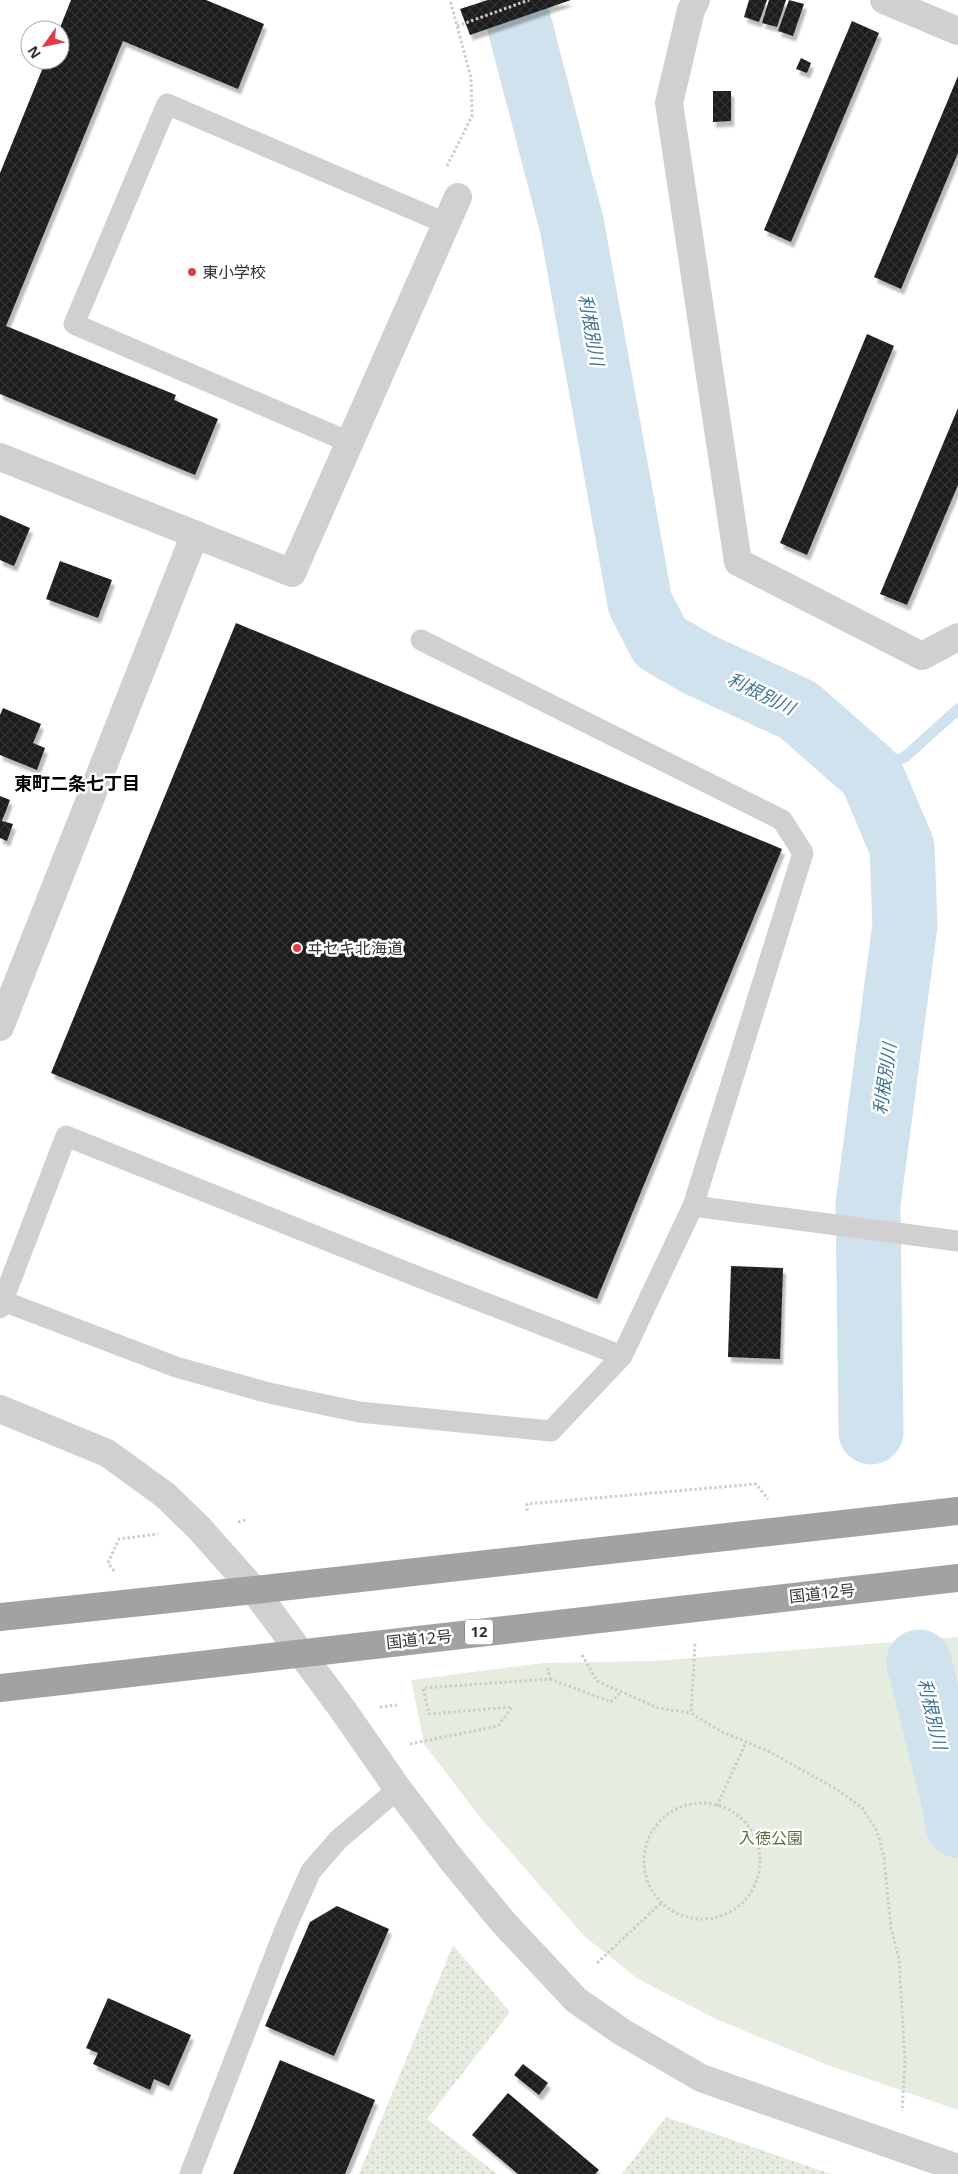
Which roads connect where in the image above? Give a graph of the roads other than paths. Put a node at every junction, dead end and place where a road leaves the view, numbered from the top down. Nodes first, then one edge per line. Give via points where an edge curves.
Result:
1 (696, 0) edge
2 (884, 0) edge
3 (958, 31) edge
4 (458, 197) dead end
5 (445, 223) junction
6 (349, 442) junction
7 (0, 457) edge
8 (195, 534) junction
9 (958, 637) edge
10 (421, 640) dead end
11 (0, 1027) edge
12 (693, 1206) junction
13 (958, 1241) edge
14 (2, 1304) edge
15 (622, 1356) junction
16 (0, 1409) edge
17 (958, 1511) edge
18 (958, 1578) edge
19 (254, 1590) junction
20 (0, 1616) edge
21 (300, 1653) junction
22 (0, 1688) edge
23 (398, 1790) junction
24 (954, 2166) edge
25 (190, 2174) edge

1 - 9 street via 669,104 738,562 922,656
2 - 3 street
4 - 5 street
5 - 6 street
5 - 6 lane via 167,104 74,324
6 - 8 street via 292,573
7 - 8 street
8 - 11 street
10 - 12 lane via 782,820 803,853
12 - 13 lane
12 - 15 lane
14 - 15 lane via 176,1367 269,1393 359,1412 551,1431
14 - 15 lane via 66,1136
16 - 19 street via 107,1453 166,1495
17 - 19 highway
18 - 21 highway, 国道12号 / 12
19 - 20 highway
19 - 21 street
21 - 22 highway, 国道12号 / 12
21 - 23 street
23 - 24 street via 503,1922 576,2000 622,2032 701,2078
23 - 25 lane via 339,1839 311,1871

